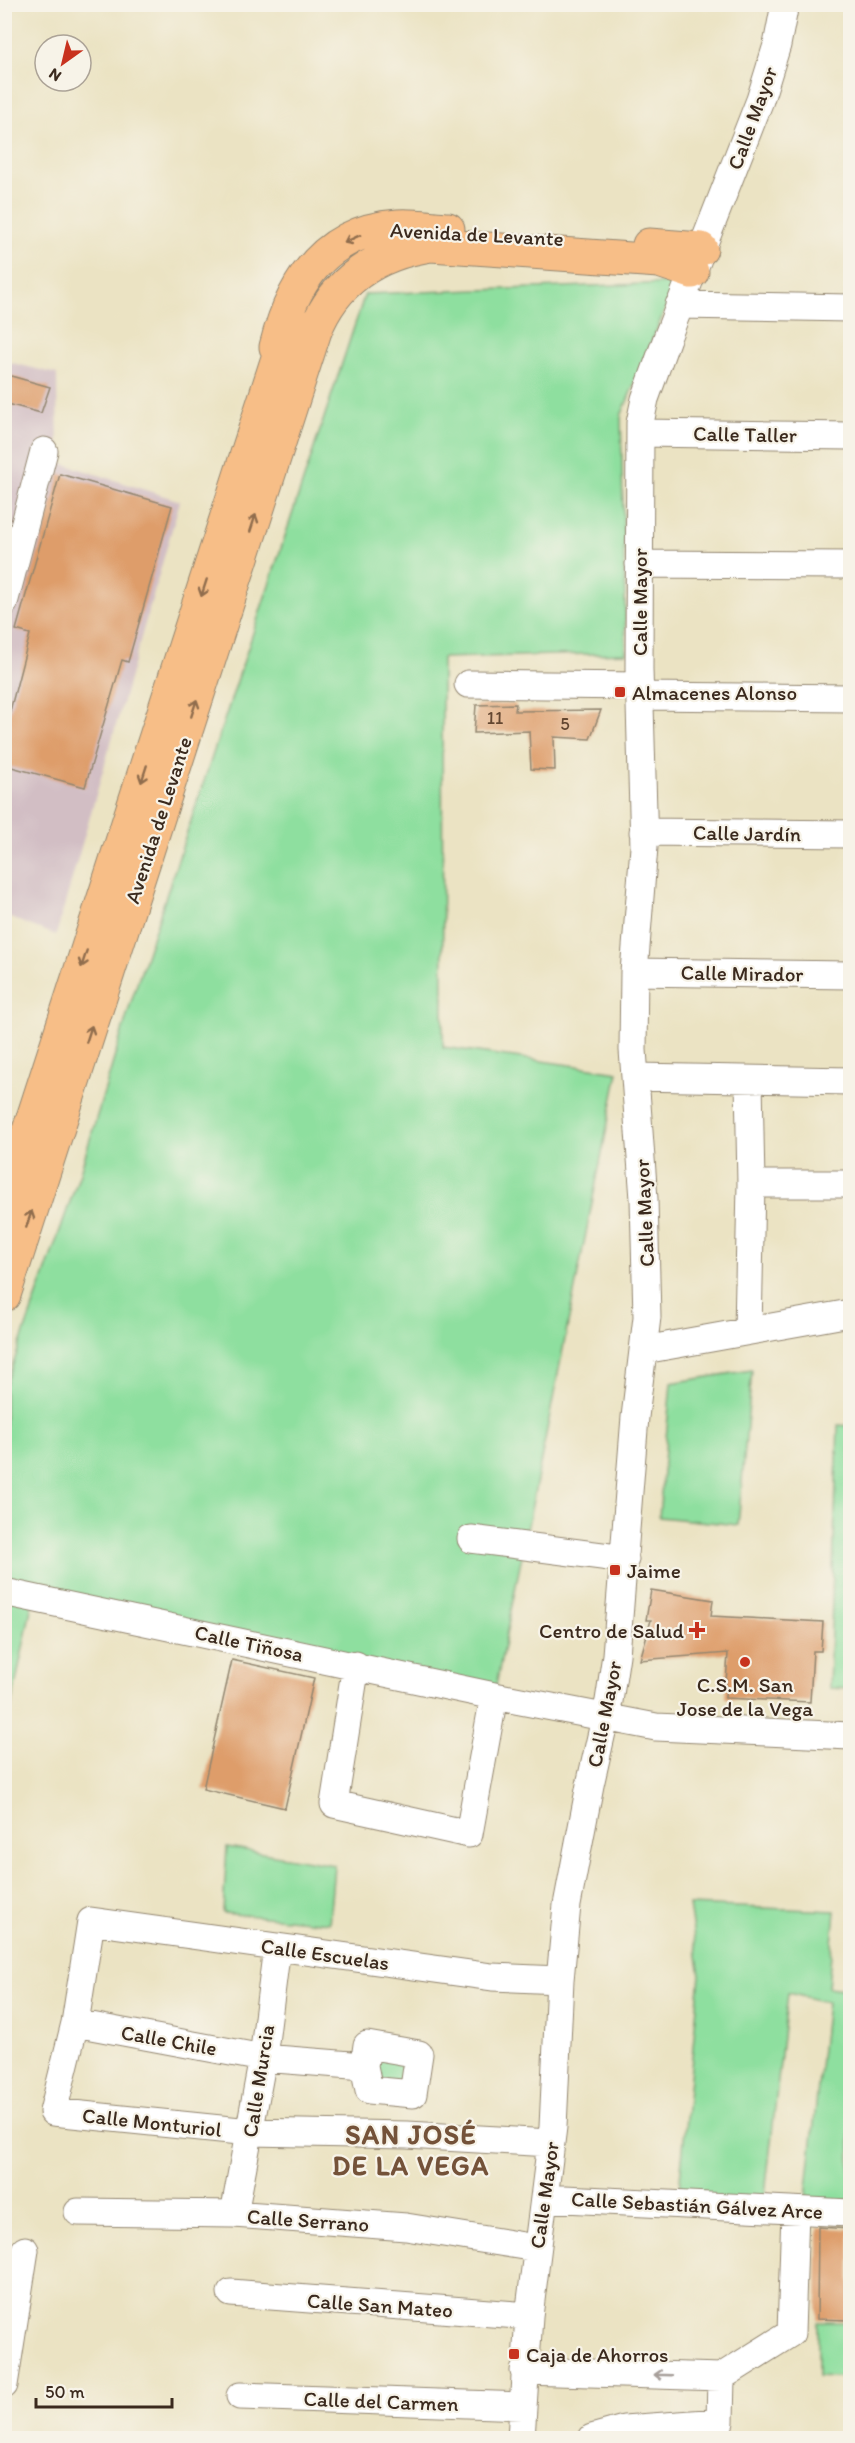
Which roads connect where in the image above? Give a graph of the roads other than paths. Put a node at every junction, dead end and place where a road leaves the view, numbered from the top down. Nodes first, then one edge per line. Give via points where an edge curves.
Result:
1 (785, 4) edge
2 (697, 260) junction
3 (679, 305) junction
4 (850, 308) edge
5 (310, 345) junction
6 (260, 412) junction
7 (639, 433) junction
8 (850, 436) edge
9 (44, 451) dead end
10 (639, 564) junction
11 (850, 565) edge
12 (4, 603) edge
13 (468, 684) dead end
14 (640, 691) junction
15 (850, 698) edge
16 (643, 832) junction
17 (850, 834) edge
18 (634, 972) junction
19 (850, 975) edge
20 (635, 1077) junction
21 (749, 1081) junction
22 (850, 1082) edge
23 (751, 1184) junction
24 (850, 1184) edge
25 (4, 1208) edge
26 (4, 1295) edge
27 (850, 1313) edge
28 (748, 1331) junction
29 (644, 1350) junction
30 (471, 1539) dead end
31 (626, 1559) junction
32 (4, 1592) edge
33 (356, 1665) junction
34 (494, 1696) junction
35 (605, 1718) junction
36 (850, 1736) edge
37 (277, 1947) junction
38 (560, 1980) junction
39 (75, 2023) junction
40 (263, 2058) junction
41 (364, 2066) dead end
42 (250, 2132) junction
43 (551, 2144) junction
44 (544, 2198) junction
45 (795, 2211) junction
46 (78, 2212) dead end
47 (850, 2212) edge
48 (234, 2214) junction
49 (536, 2248) junction
50 (25, 2250) dead end
51 (231, 2293) dead end
52 (529, 2316) junction
53 (524, 2371) junction
54 (721, 2376) junction
55 (5, 2380) edge
56 (240, 2396) dead end
57 (522, 2406) junction
58 (521, 2439) edge
59 (592, 2439) edge

1 - 2 street, Calle Mayor via 764,89
2 - 3 street, Calle Mayor
2 - 5 main road, Avenida de Levante via 659,261 451,245 411,248 373,263 342,287 325,309
2 -> 6 main road, Avenida de Levante via 405,226 361,234 327,253 299,284 282,326
3 - 4 street
3 - 7 street, Calle Mayor via 645,399
5 - 6 main road, Avenida de Levante via 312,337 308,330 296,326 289,329
26 -> 5 main road, Avenida de Levante
6 -> 25 main road, Avenida de Levante
7 - 8 street, Calle Taller
7 - 10 street, Calle Mayor
9 - 12 street
10 - 11 street
10 - 14 street, Calle Mayor
13 - 14 street
14 - 15 street
14 - 16 street, Calle Mayor
16 - 17 street, Calle Jardín
16 - 18 street, Calle Mayor
18 - 19 street, Calle Mirador
18 - 20 street, Calle Mayor
20 - 21 street
20 - 29 street, Calle Mayor via 648,1278
21 - 22 street
21 - 23 street
23 - 24 street
23 - 28 street
27 - 28 street
28 - 29 street
29 - 31 street, Calle Mayor via 634,1427
30 - 31 street
31 - 35 street, Calle Mayor
32 - 33 street, Calle Tiñosa
33 - 34 street, Calle Tiñosa
33 - 34 street via 334,1804 345,1807 469,1834
34 - 35 street, Calle Tiñosa
35 - 36 street, Calle Tiñosa via 681,1730
35 - 38 street, Calle Mayor via 570,1886
37 - 38 street, Calle Escuelas via 492,1977
37 - 39 street, Calle Escuelas via 91,1921
37 - 40 street, Calle Murcia
38 - 43 street, Calle Mayor
39 - 40 street, Calle Chile
39 - 42 street, Calle Monturiol via 53,2112
40 - 41 street, Calle Chile
40 - 42 street, Calle Murcia
42 - 43 street, Calle Monturiol via 407,2135
42 - 48 street, Calle Murcia
43 - 44 street, Calle Mayor
44 - 45 street, Calle Sebastián Gálvez Arce
44 - 49 street, Calle Mayor
45 - 47 street, Calle Sebastián Gálvez Arce
45 - 54 street via 791,2333
46 - 48 street, Calle Serrano
48 - 49 street, Calle Serrano via 406,2227
49 - 52 street, Calle Mayor
50 - 55 street
51 - 52 street, Calle San Mateo
52 - 53 street, Calle Mayor
54 -> 53 street
53 - 57 street, Calle Mayor
54 - 59 street via 720,2422 624,2429
56 - 57 street, Calle del Carmen
57 - 58 street, Calle Mayor

